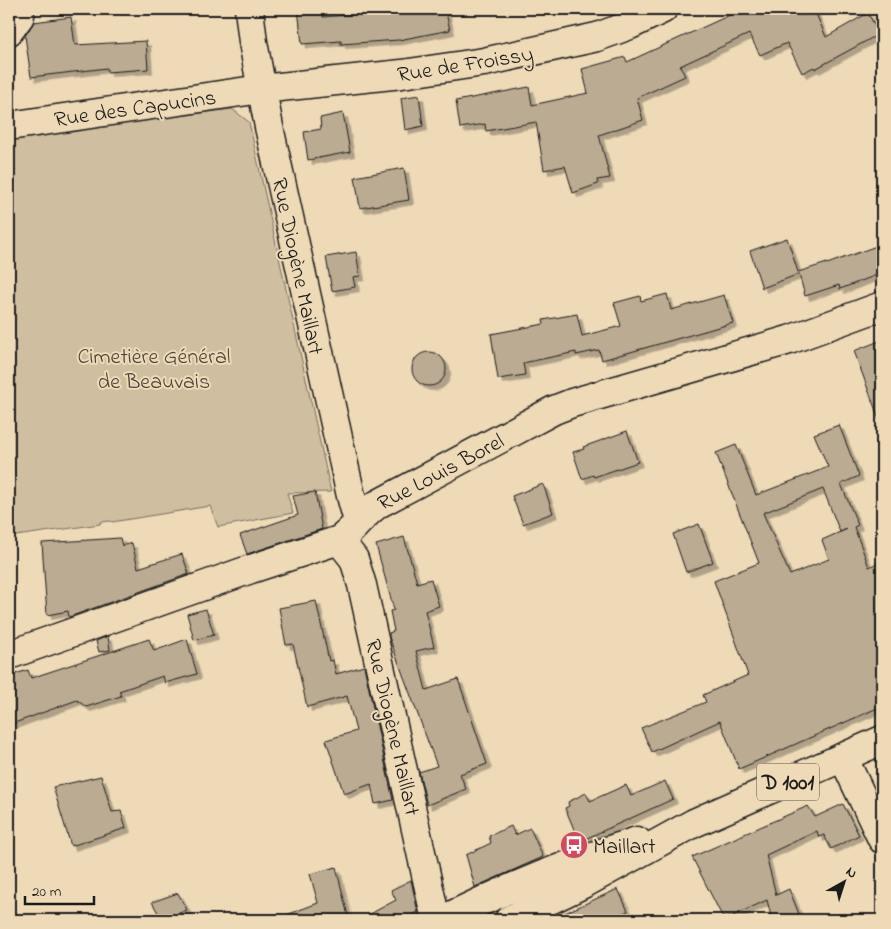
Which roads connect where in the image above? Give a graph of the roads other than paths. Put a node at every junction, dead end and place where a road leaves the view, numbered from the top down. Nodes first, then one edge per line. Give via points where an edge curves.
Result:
1 (249, 9) edge
2 (663, 9) edge
3 (261, 89) junction
4 (9, 126) edge
5 (882, 306) edge
6 (358, 520) junction
7 (339, 540) junction
8 (9, 655) edge
9 (882, 740) edge
10 (843, 757) junction
11 (694, 823) junction
12 (882, 839) edge
13 (436, 920) edge
14 (442, 920) edge
15 (509, 920) edge

1 - 3 street, Rue Diogène Maillart
2 - 3 street, Rue de Froissy via 597,38 494,60 411,73
3 - 4 street, Rue des Capucins
3 - 6 street, Rue Diogène Maillart
5 - 6 street, Rue Louis Borel via 789,340 563,406 378,504
6 - 7 street, Rue Louis Borel
7 - 8 street, Rue Louis Borel
7 - 13 street, Rue Diogène Maillart via 354,559 361,580
9 - 10 street, D 1001
10 - 11 street, D 1001
10 - 12 street
11 - 14 street, D 1001 via 581,860
11 - 15 street, D 1001

